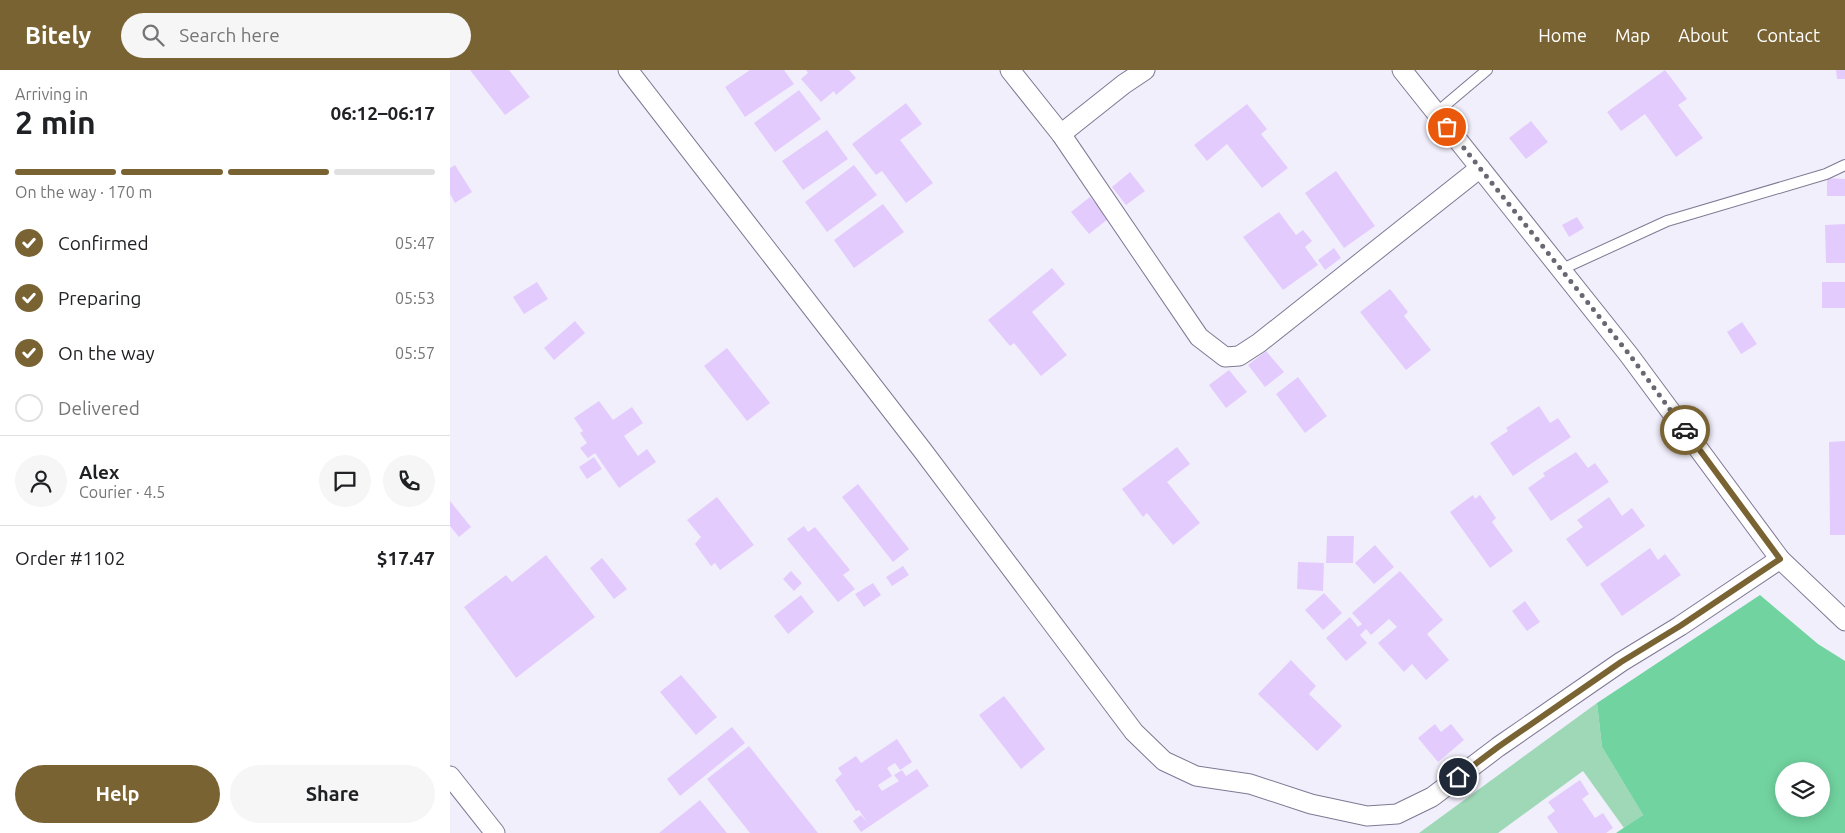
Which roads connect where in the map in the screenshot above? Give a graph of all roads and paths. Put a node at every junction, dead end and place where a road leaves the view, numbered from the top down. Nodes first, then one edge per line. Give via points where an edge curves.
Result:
1 (628, 70) edge
2 (1010, 70) edge
3 (1145, 70) edge
4 (1402, 70) edge
5 (1487, 70) edge
6 (1436, 113) junction
7 (1060, 134) junction
8 (1845, 164) edge
9 (1480, 168) junction
10 (1560, 270) junction
11 (1780, 559) junction
12 (1845, 621) edge
13 (450, 776) edge
14 (495, 833) edge

1 - 11 street via 923,451 1134,732 1164,761 1196,776 1250,784 1311,804 1367,816 1397,814 1432,797 1621,662
2 - 7 street
3 - 7 street
4 - 6 street
5 - 6 lane
6 - 9 street
7 - 9 street via 1199,337 1225,357 1239,356 1259,343
8 - 10 lane via 1826,174 1668,221
9 - 10 street
10 - 11 street via 1629,354
11 - 12 street
13 - 14 street

